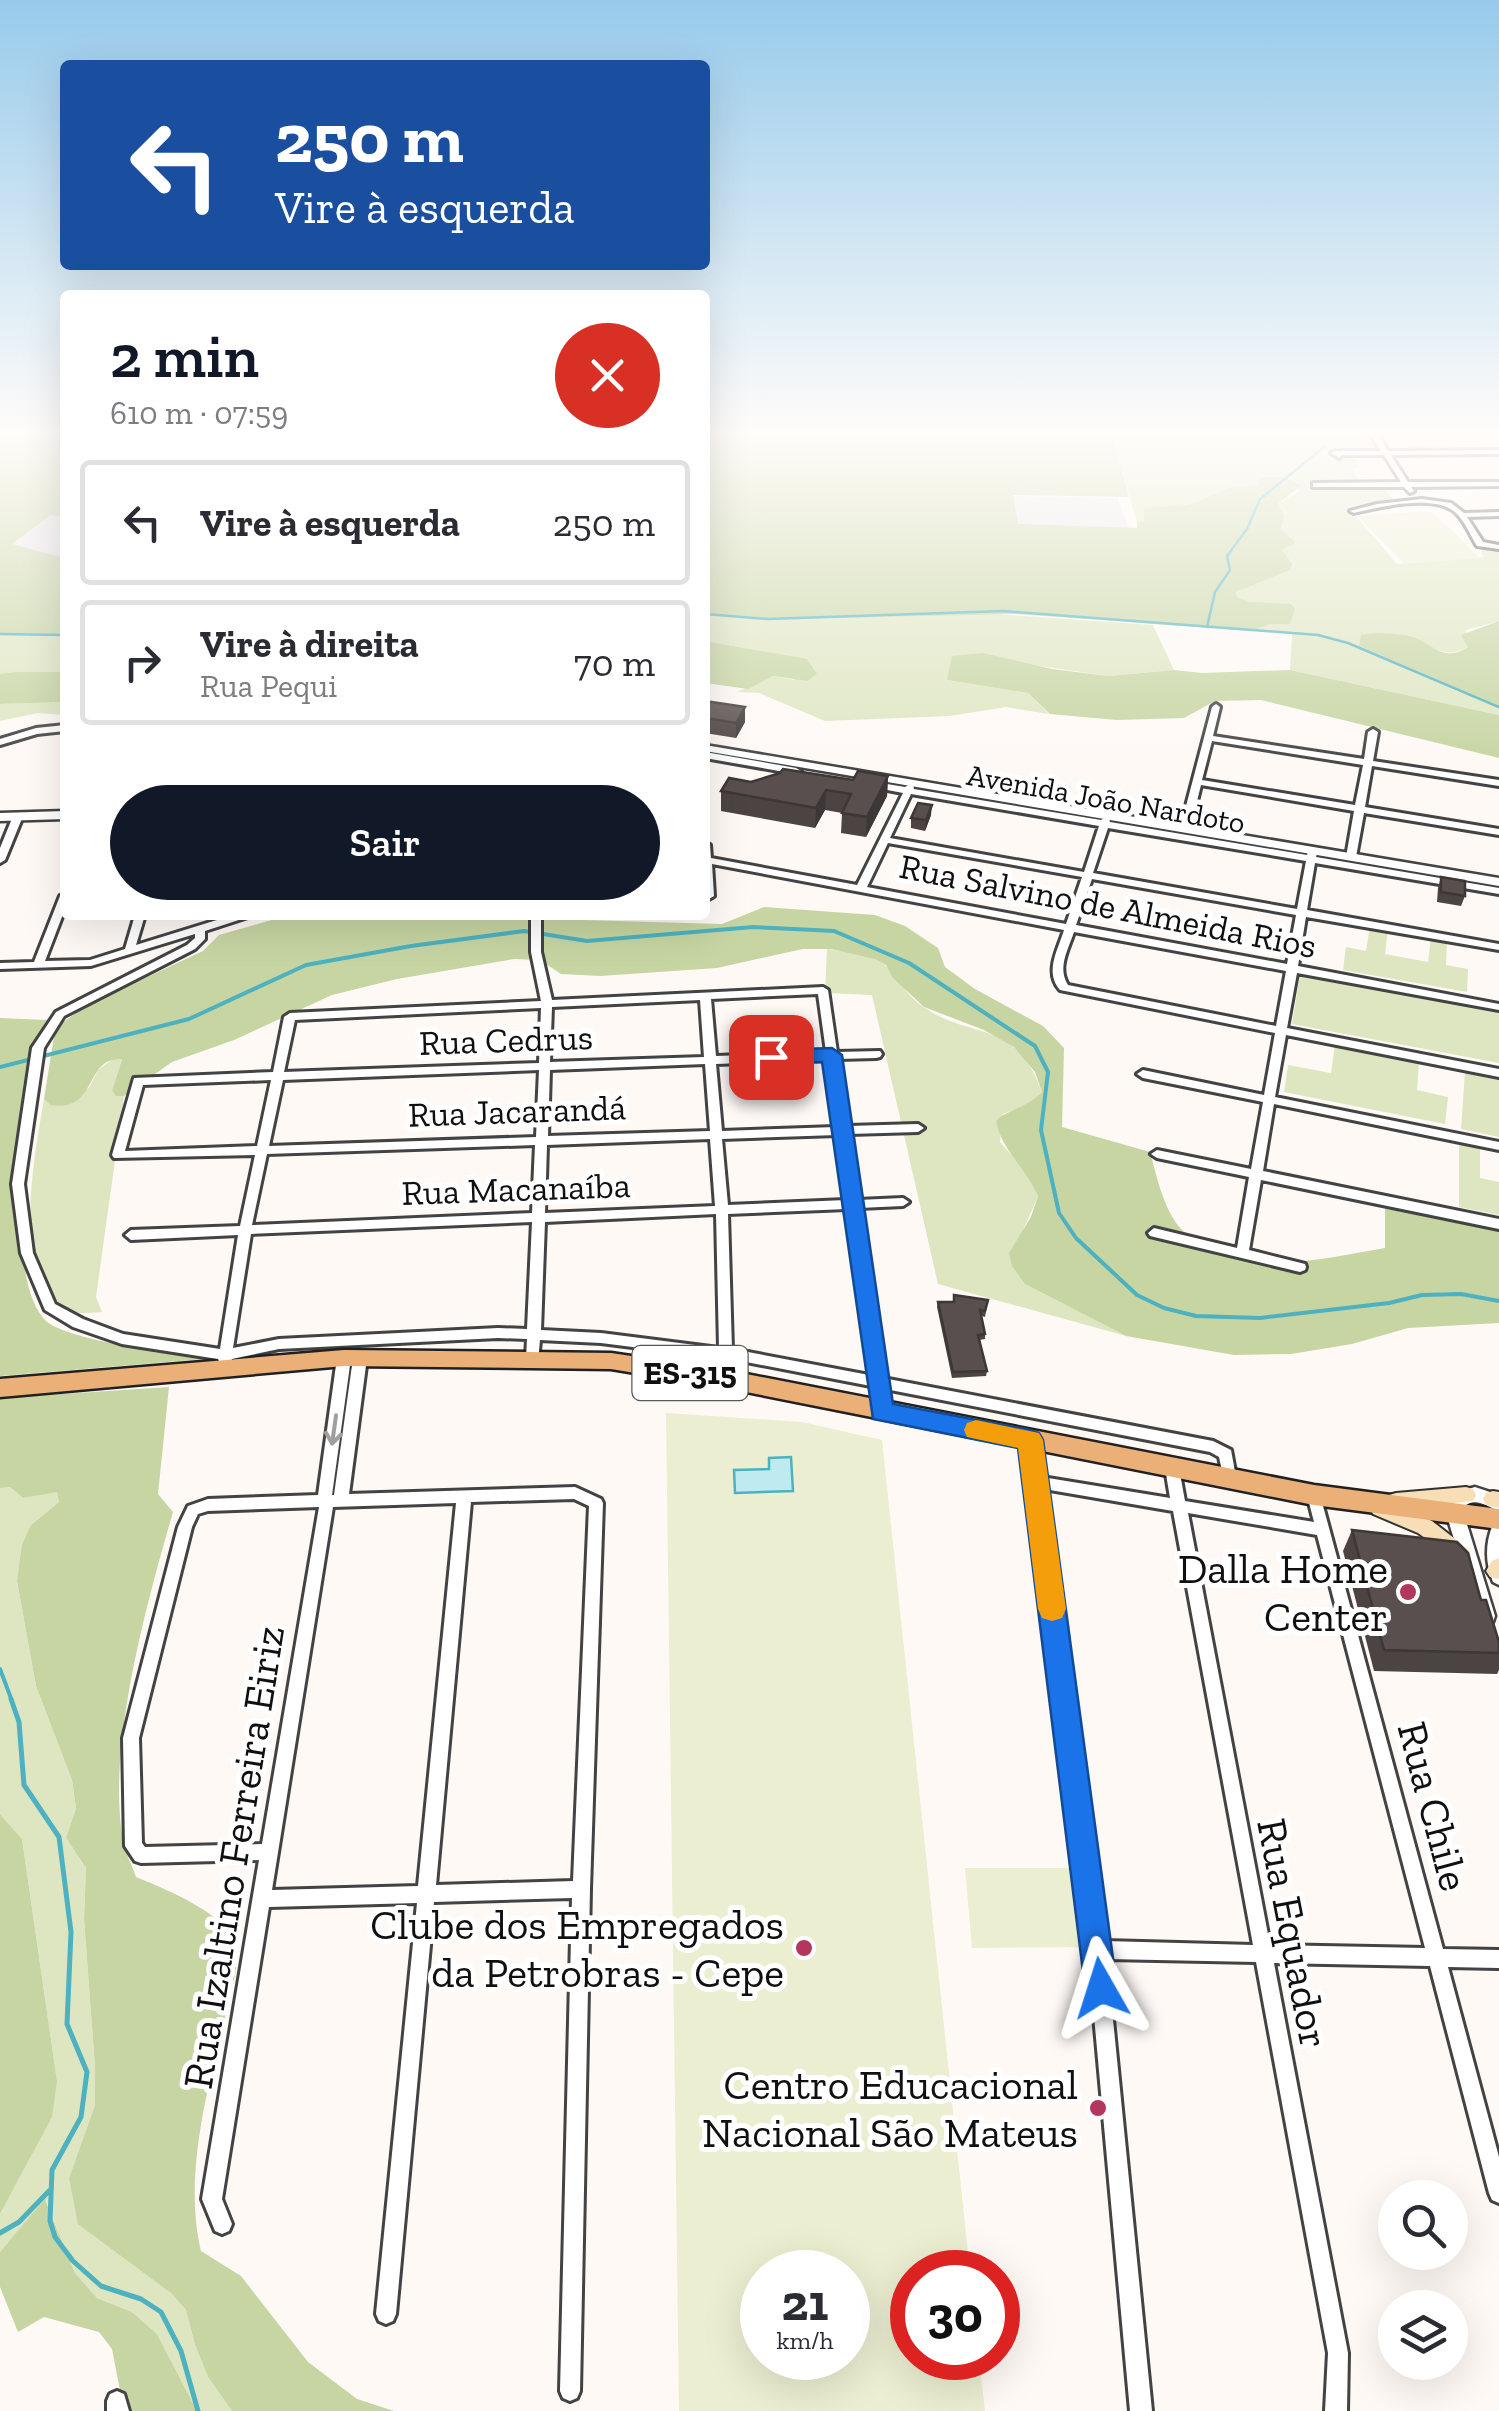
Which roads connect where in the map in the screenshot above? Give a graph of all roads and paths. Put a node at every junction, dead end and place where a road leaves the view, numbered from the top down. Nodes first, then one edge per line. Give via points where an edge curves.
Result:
1 (1216, 706) dead end
2 (60, 729) edge
3 (1373, 732) dead end
4 (1208, 738) junction
5 (0, 742) edge
6 (710, 749) edge
7 (710, 756) edge
8 (1366, 762) junction
9 (1198, 782) junction
10 (1499, 783) edge
11 (910, 787) junction
12 (1358, 808) junction
13 (60, 815) edge
14 (18, 816) junction
15 (0, 817) edge
16 (1106, 820) junction
17 (1185, 829) junction
18 (1499, 832) edge
19 (885, 840) junction
20 (1312, 855) junction
21 (1351, 857) junction
22 (0, 860) edge
23 (710, 861) edge
24 (1087, 874) junction
25 (1499, 882) edge
26 (861, 888) junction
27 (1499, 891) edge
28 (60, 909) edge
29 (1302, 911) junction
30 (139, 920) edge
31 (215, 920) edge
32 (535, 920) edge
33 (1071, 928) junction
34 (200, 929) junction
35 (1499, 946) edge
36 (129, 952) junction
37 (0, 966) edge
38 (38, 966) junction
39 (1290, 968) junction
40 (705, 996) junction
41 (547, 1003) junction
42 (1499, 1007) edge
43 (1281, 1032) junction
44 (876, 1054) dead end
45 (832, 1055) junction
46 (710, 1060) junction
47 (544, 1066) junction
48 (1499, 1073) edge
49 (1142, 1074) dead end
50 (277, 1076) junction
51 (1269, 1099) junction
52 (918, 1128) dead end
53 (842, 1130) junction
54 (716, 1134) junction
55 (542, 1140) junction
56 (1499, 1146) edge
57 (262, 1150) junction
58 (1157, 1154) dead end
59 (118, 1155) joint
60 (1257, 1175) junction
61 (903, 1202) dead end
62 (852, 1205) junction
63 (722, 1210) junction
64 (538, 1218) junction
65 (1499, 1224) edge
66 (245, 1230) junction
67 (1154, 1233) dead end
68 (131, 1235) dead end
69 (1242, 1254) junction
70 (1300, 1267) dead end
71 (533, 1346) junction
72 (726, 1354) junction
73 (352, 1358) junction
74 (225, 1363) junction
75 (726, 1379) junction
76 (877, 1382) junction
77 (0, 1388) edge
78 (882, 1412) junction
79 (1030, 1440) junction
80 (1172, 1468) junction
81 (1229, 1477) junction
82 (1036, 1482) junction
83 (1314, 1496) junction
84 (464, 1497) junction
85 (331, 1501) junction
86 (1370, 1504) junction
87 (1461, 1506) junction
88 (1498, 1506) edge
89 (1180, 1507) junction
90 (1499, 1529) edge
91 (1323, 1530) junction
92 (1472, 1570) junction
93 (1498, 1572) edge
94 (1494, 1643) edge
95 (270, 1852) junction
96 (582, 1889) junction
97 (424, 1893) junction
98 (262, 1900) junction
99 (1097, 1950) junction
100 (1262, 1954) junction
101 (1438, 1957) junction
102 (1499, 1959) edge
103 (1499, 2193) edge
104 (222, 2224) dead end
105 (386, 2314) dead end
106 (570, 2391) dead end
107 (1141, 2411) edge
108 (1336, 2411) edge

1 - 4 street
2 - 5 street
3 - 8 street
4 - 8 street
4 - 9 street
6 - 11 street, Avenida João Nardoto
7 - 11 street, Avenida João Nardoto
8 - 10 street
8 - 12 street
9 - 12 street
9 - 17 street
11 - 16 street, Avenida João Nardoto
11 - 19 street
12 - 18 street
12 - 21 street
13 - 14 street
14 - 15 street
14 - 22 street
16 - 17 street, Avenida João Nardoto
16 - 20 street, Avenida João Nardoto
16 - 24 street
17 - 20 street, Avenida João Nardoto
19 - 24 street
19 - 26 street
20 - 21 street, Avenida João Nardoto
20 - 27 street, Avenida João Nardoto
20 - 29 street
21 - 25 street, Avenida João Nardoto
23 - 26 street, Rua Salvino de Almeida Rios
24 - 29 street
24 - 33 street
26 - 33 street, Rua Salvino de Almeida Rios
28 - 38 street
29 - 35 street
29 - 39 street
30 - 36 street
31 - 34 street
32 - 41 street
33 - 39 street, Rua Salvino de Almeida Rios
33 - 43 street via 1056,971 1058,983 1072,992
34 - 36 street
34 - 74 street via 191,947 60,1014 49,1026 38,1048 18,1184 26,1253 50,1307 122,1339
36 - 38 street
37 - 38 street
39 - 42 street, Rua Salvino de Almeida Rios
39 - 43 street
40 - 41 street
40 - 45 street via 822,990
40 - 46 street
41 - 47 street
41 - 50 street via 290,1017
43 - 48 street
43 - 51 street
44 - 45 street, Rua Cedrus
45 - 46 street, Rua Cedrus
45 - 53 street
46 - 47 street, Rua Cedrus
46 - 54 street
47 - 50 street, Rua Cedrus
47 - 55 street
49 - 51 street
50 - 57 street
50 - 59 street, Rua Cedrus via 138,1081
51 - 56 street
51 - 60 street
52 - 53 street, Rua Jacarandá
53 - 54 street, Rua Jacarandá
53 - 62 street
54 - 55 street, Rua Jacarandá
54 - 63 street
55 - 57 street, Rua Jacarandá
55 - 64 street
57 - 59 street, Rua Jacarandá
57 - 66 street
58 - 60 street
60 - 65 street
60 - 69 street
61 - 62 street, Rua Macanaíba
62 - 63 street, Rua Macanaíba
62 - 76 street
63 - 64 street, Rua Macanaíba
63 - 72 street
64 - 66 street, Rua Macanaíba
64 - 71 street
66 - 68 street, Rua Macanaíba
66 - 74 street
67 - 69 street
69 - 70 street
71 - 72 street via 601,1338
71 - 73 main road, ES-315
71 - 74 street via 498,1332 279,1344
71 - 75 main road, ES-315
72 - 75 street
72 - 76 street
73 - 74 main road, ES-315
73 - 85 street, Rua Izaltino Ferreira Eiriz
74 - 77 main road, ES-315
75 - 78 main road, ES-315
76 - 78 street
76 - 81 street via 1212,1447 1226,1454
78 - 79 main road, ES-315
79 - 80 main road, ES-315
79 - 82 street
80 - 81 main road, ES-315
80 - 89 street, Rua Equador
81 - 83 main road, ES-315
82 - 89 street
82 - 99 street
83 - 86 main road, ES-315
83 - 91 street, Rua Chile
84 - 85 street
84 - 96 street via 575,1493 596,1503
84 - 97 street
85 - 95 street, Rua Izaltino Ferreira Eiriz
85 - 95 street via 208,1504 193,1510 130,1738 134,1846 142,1855
86 - 87 main road, ES-315
86 - 92 main road via 1425,1528
87 - 88 main road, ES-315
87 - 92 street
89 - 91 street
89 - 100 street, Rua Equador
90 - 93 street
91 - 101 street, Rua Chile
92 - 94 street
95 - 98 street, Rua Izaltino Ferreira Eiriz
96 - 97 street
96 - 106 street
97 - 98 street
97 - 105 street
98 - 104 street, Rua Izaltino Ferreira Eiriz via 212,2199
99 - 100 street
99 - 107 street
100 - 101 street
100 - 108 street, Rua Equador via 1338,2353
101 - 102 street
101 - 103 street, Rua Chile

